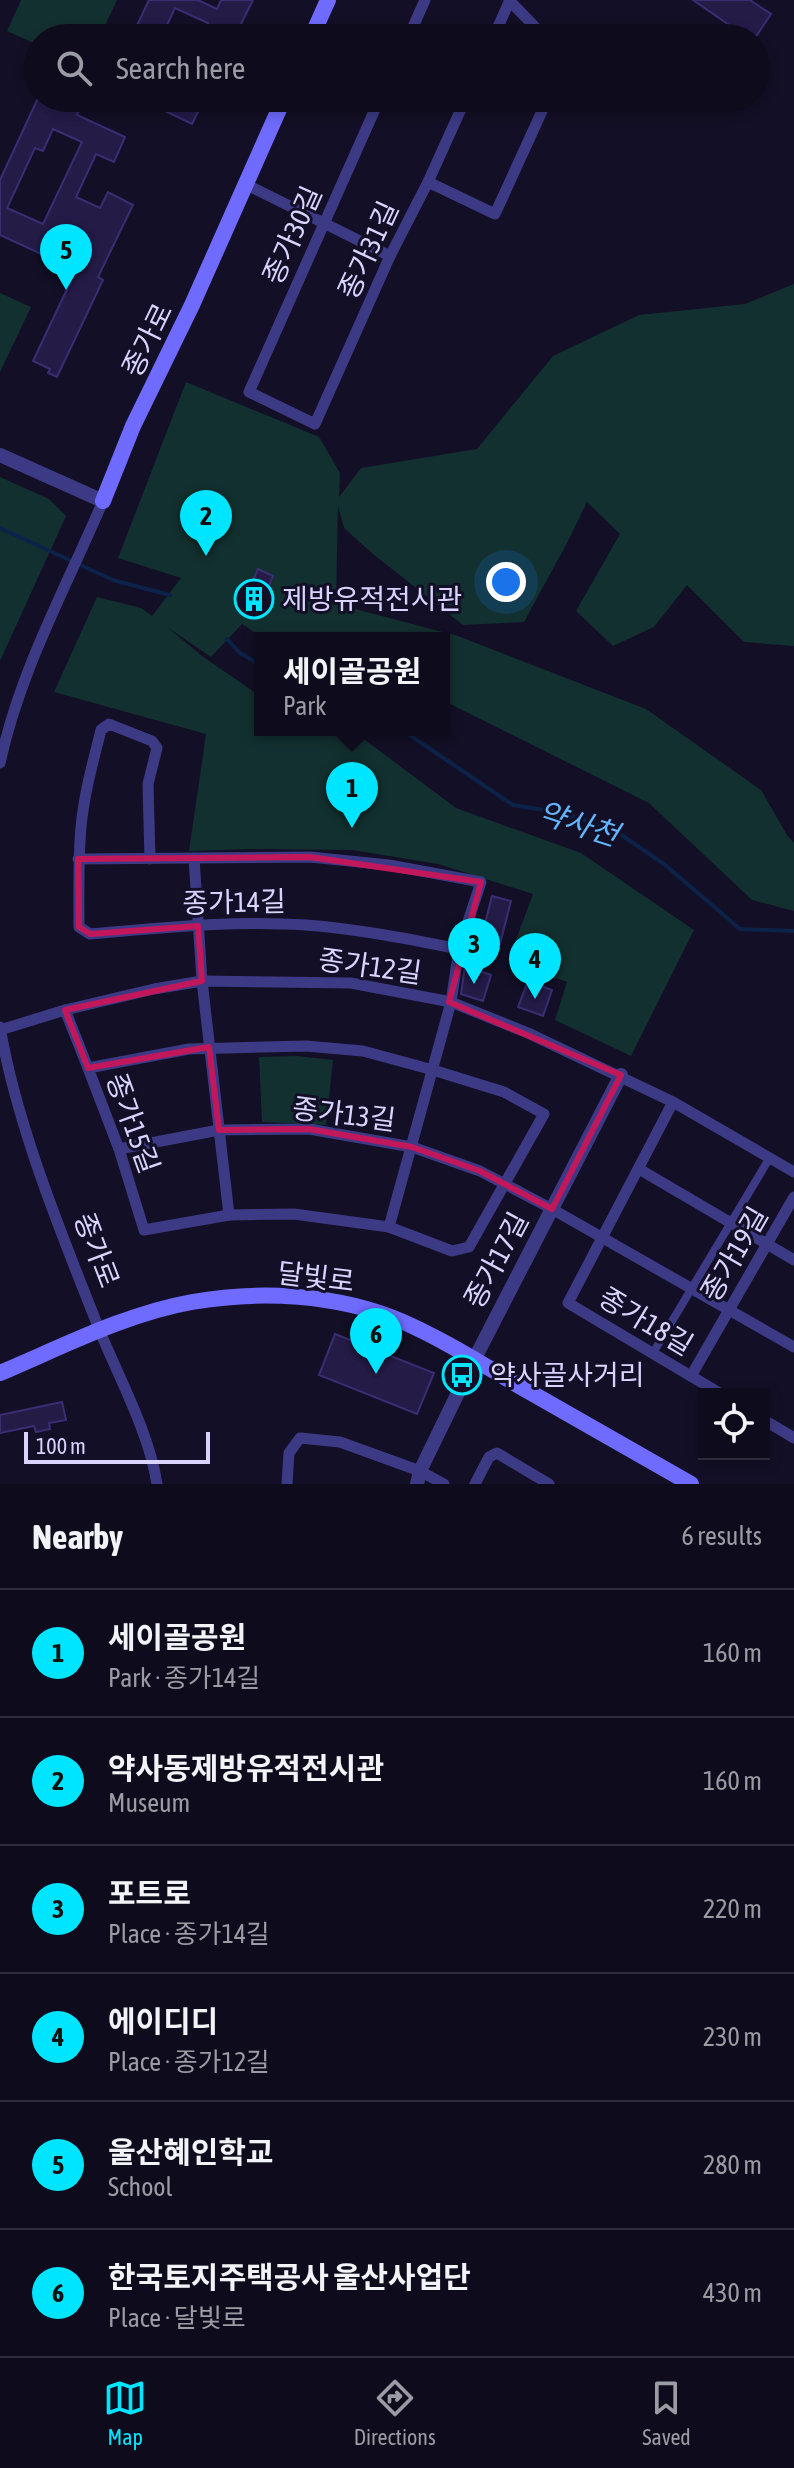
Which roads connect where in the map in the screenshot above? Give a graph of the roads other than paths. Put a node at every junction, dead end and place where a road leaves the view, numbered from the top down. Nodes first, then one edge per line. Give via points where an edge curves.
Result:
1 (328, 0) edge
2 (425, 0) edge
3 (510, 0) edge
4 (317, 24) edge
5 (414, 24) edge
6 (499, 24) edge
7 (532, 24) edge
8 (278, 112) edge
9 (374, 112) edge
10 (460, 112) edge
11 (542, 112) edge
12 (428, 182) junction
13 (245, 184) junction
14 (324, 223) junction
15 (390, 256) junction
16 (315, 424) joint
17 (0, 455) edge
18 (103, 501) junction
19 (4, 728) edge
20 (0, 763) edge
21 (194, 858) junction
22 (78, 859) junction
23 (150, 859) junction
24 (198, 926) junction
25 (459, 949) junction
26 (202, 981) junction
27 (451, 1002) junction
28 (65, 1010) junction
29 (0, 1029) edge
30 (209, 1047) junction
31 (88, 1068) junction
32 (433, 1070) junction
33 (621, 1075) junction
34 (673, 1102) junction
35 (219, 1130) junction
36 (412, 1147) junction
37 (119, 1149) junction
38 (769, 1159) junction
39 (639, 1169) junction
40 (794, 1172) edge
41 (504, 1185) junction
42 (794, 1197) edge
43 (552, 1209) junction
44 (229, 1215) junction
45 (730, 1223) junction
46 (389, 1227) junction
47 (602, 1238) junction
48 (768, 1245) junction
49 (794, 1260) edge
50 (691, 1288) junction
51 (729, 1310) junction
52 (100, 1330) junction
53 (794, 1347) edge
54 (653, 1353) junction
55 (474, 1360) junction
56 (0, 1373) edge
57 (691, 1376) junction
58 (711, 1388) edge
59 (770, 1424) edge
60 (794, 1438) edge
61 (418, 1477) edge
62 (157, 1484) edge
63 (287, 1484) edge
64 (444, 1484) edge
65 (475, 1484) edge
66 (549, 1484) edge
67 (691, 1484) edge

1 - 4 main road
2 - 5 street
3 - 6 street
3 - 7 street
8 - 13 main road, 종가로
9 - 14 street, 종가30길
10 - 12 street, 종가31길
11 - 12 street via 495,214
12 - 15 street, 종가31길
13 - 14 street
13 - 18 main road, 종가로
14 - 15 street
14 - 16 street, 종가30길 via 249,392
15 - 16 street, 종가31길
17 - 18 street
18 - 19 street
19 - 20 street
21 - 23 street, 종가14길
21 - 24 street
21 - 25 street, 종가14길 via 310,857 481,882
22 - 23 street, 종가14길
22 - 23 street, 종가14길 via 88,782 101,730 109,724 152,741 157,748 148,784
22 - 24 street, 종가14길 via 79,927 90,934
24 - 25 street, 종가14길 via 308,925
24 - 26 street
25 - 27 street, 종가14길
26 - 27 street, 종가12길 via 351,983
26 - 28 street, 종가12길
26 - 30 street
27 - 32 street, 종가14길
27 - 33 street, 종가12길
28 - 29 street, 종가12길
28 - 31 street
29 - 52 street, 종가로 via 6,1065 43,1179
30 - 31 street, 종가15길
30 - 32 street, 종가15길 via 332,1047
30 - 35 street
31 - 37 street, 종가15길
32 - 36 street, 종가14길
32 - 41 street, 종가15길 via 504,1092 544,1114
33 - 34 street, 종가12길
33 - 43 street, 종가17길
34 - 38 street, 종가12길
34 - 39 street, 종가18길
35 - 36 street, 종가13길 via 309,1129
35 - 37 street, 종가13길
35 - 44 street
36 - 41 street, 종가13길
36 - 46 street, 종가14길
37 - 44 street, 종가15길 via 144,1230
38 - 40 street, 종가12길
38 - 45 street
39 - 45 street
39 - 47 street, 종가18길
41 - 43 street, 종가13길
41 - 46 street, 종가15길 via 469,1247 452,1251
42 - 48 street, 종가19길
43 - 47 street, 종가13길
43 - 55 street, 종가17길
44 - 46 street, 종가15길 via 294,1214
45 - 48 street
45 - 50 street
47 - 50 street, 종가18길
47 - 54 street, 종가18길 via 568,1303
48 - 49 street
48 - 51 street, 종가19길
50 - 51 street, 종가18길
50 - 54 street
51 - 53 street, 종가18길
51 - 57 street, 종가19길
52 - 55 main road, 달빛로 via 192,1302 286,1296 382,1314
52 - 56 main road, 달빛로
52 - 62 street, 종가로
54 - 57 street, 종가18길
55 - 61 street, 종가17길
55 - 67 main road, 달빛로
57 - 58 street, 종가18길
59 - 60 street
61 - 63 street via 340,1442 300,1438 289,1453
61 - 64 street
65 - 66 street via 489,1457 497,1453

